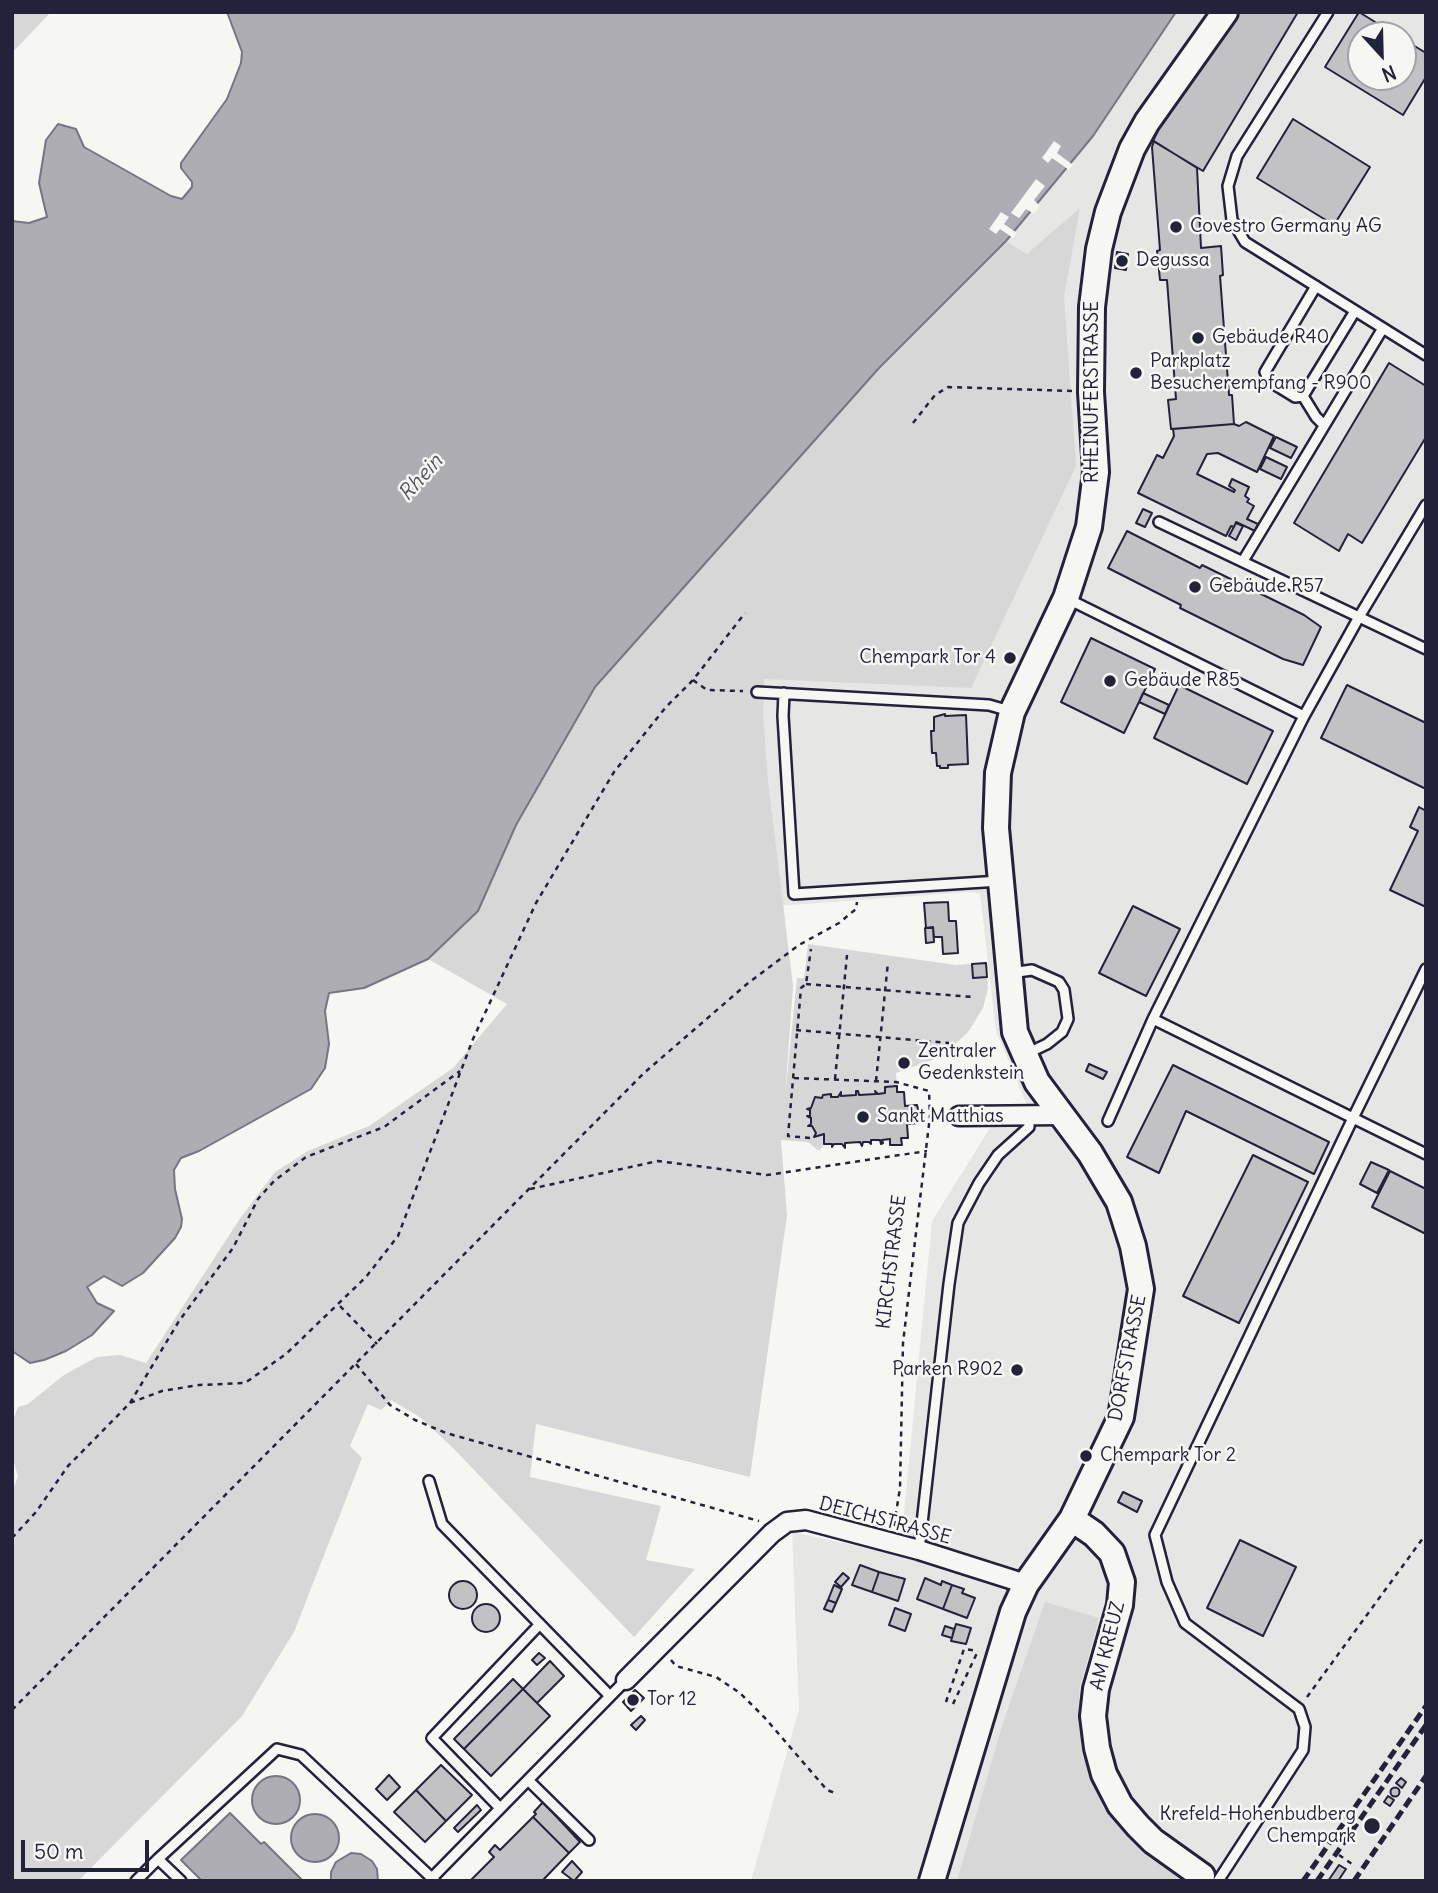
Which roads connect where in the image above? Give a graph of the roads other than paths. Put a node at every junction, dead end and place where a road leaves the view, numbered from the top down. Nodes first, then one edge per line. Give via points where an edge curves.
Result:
1 (1225, 12) edge
2 (1328, 12) edge
3 (1316, 286) junction
4 (1355, 311) junction
5 (1383, 328) junction
6 (1426, 355) edge
7 (1303, 396) junction
8 (1324, 425) junction
9 (1426, 505) edge
10 (1159, 522) dead end
11 (1243, 561) junction
12 (1066, 598) junction
13 (1359, 617) junction
14 (1050, 631) joint
15 (1426, 649) edge
16 (757, 692) road end
17 (784, 693) junction
18 (1012, 712) junction
19 (1304, 716) junction
20 (1000, 881) junction
21 (1426, 969) edge
22 (1009, 973) junction
23 (1153, 1019) junction
24 (1024, 1055) junction
25 (1060, 1115) junction
26 (959, 1116) road end
27 (1030, 1116) junction
28 (1353, 1118) junction
29 (1108, 1121) dead end
30 (1426, 1154) edge
31 (429, 1481) dead end
32 (1072, 1519) junction
33 (919, 1550) junction
34 (1026, 1584) junction
35 (540, 1624) junction
36 (626, 1680) joint
37 (610, 1696) junction
38 (528, 1780) junction
39 (500, 1808) junction
40 (589, 1840) dead end
41 (158, 1859) junction
42 (1210, 1878) edge
43 (432, 1880) edge
44 (136, 1881) edge
45 (181, 1881) edge
46 (932, 1881) edge

1 - 12 street, RHEINUFERSTRASSE via 1132,149 1099,249 1093,280 1091,392 1096,472 1089,527
2 - 3 lane via 1237,156 1228,186 1232,220 1245,242
3 - 4 lane
3 - 7 lane via 1265,372 1269,381 1295,397
4 - 5 lane
4 - 7 lane
5 - 6 lane
5 - 8 lane
7 - 8 lane
8 - 11 lane
9 - 13 lane
10 - 11 lane
11 - 13 lane
12 - 14 street, RHEINUFERSTRASSE
12 - 19 lane
13 - 15 lane
13 - 19 lane
14 - 18 street, DORFSTRASSE
16 - 17 lane
17 - 18 lane via 989,705
17 - 20 lane via 794,894
18 - 20 street, DORFSTRASSE via 998,773
19 - 23 lane
20 - 22 street, DORFSTRASSE
21 - 28 lane
22 - 24 street, DORFSTRASSE via 1015,1032
22 - 24 lane via 1032,970 1059,982 1067,1006 1062,1032
23 - 28 lane
23 - 29 lane
24 - 25 street, DORFSTRASSE
25 - 27 street
25 - 32 street, DORFSTRASSE via 1090,1153 1119,1202 1141,1289 1121,1417
26 - 27 street
27 - 33 lane via 1029,1127 998,1156 958,1223
28 - 30 lane
28 - 42 lane via 1155,1535 1167,1582 1185,1623 1299,1709 1305,1727 1303,1750
31 - 35 lane via 442,1524
32 - 34 street, DORFSTRASSE
32 - 42 street, AM KREUZ via 1112,1553 1122,1582 1093,1716 1104,1774 1120,1805 1153,1841
33 - 34 street, DEICHSTRASSE
33 - 36 street, DEICHSTRASSE via 806,1520 787,1522
34 - 46 street, DORFSTRASSE via 990,1649
35 - 37 lane
35 - 39 lane via 432,1738
36 - 37 lane
37 - 38 lane
38 - 39 lane
38 - 40 lane
39 - 43 lane
41 - 43 lane via 276,1749 301,1755
41 - 44 lane
41 - 45 lane

